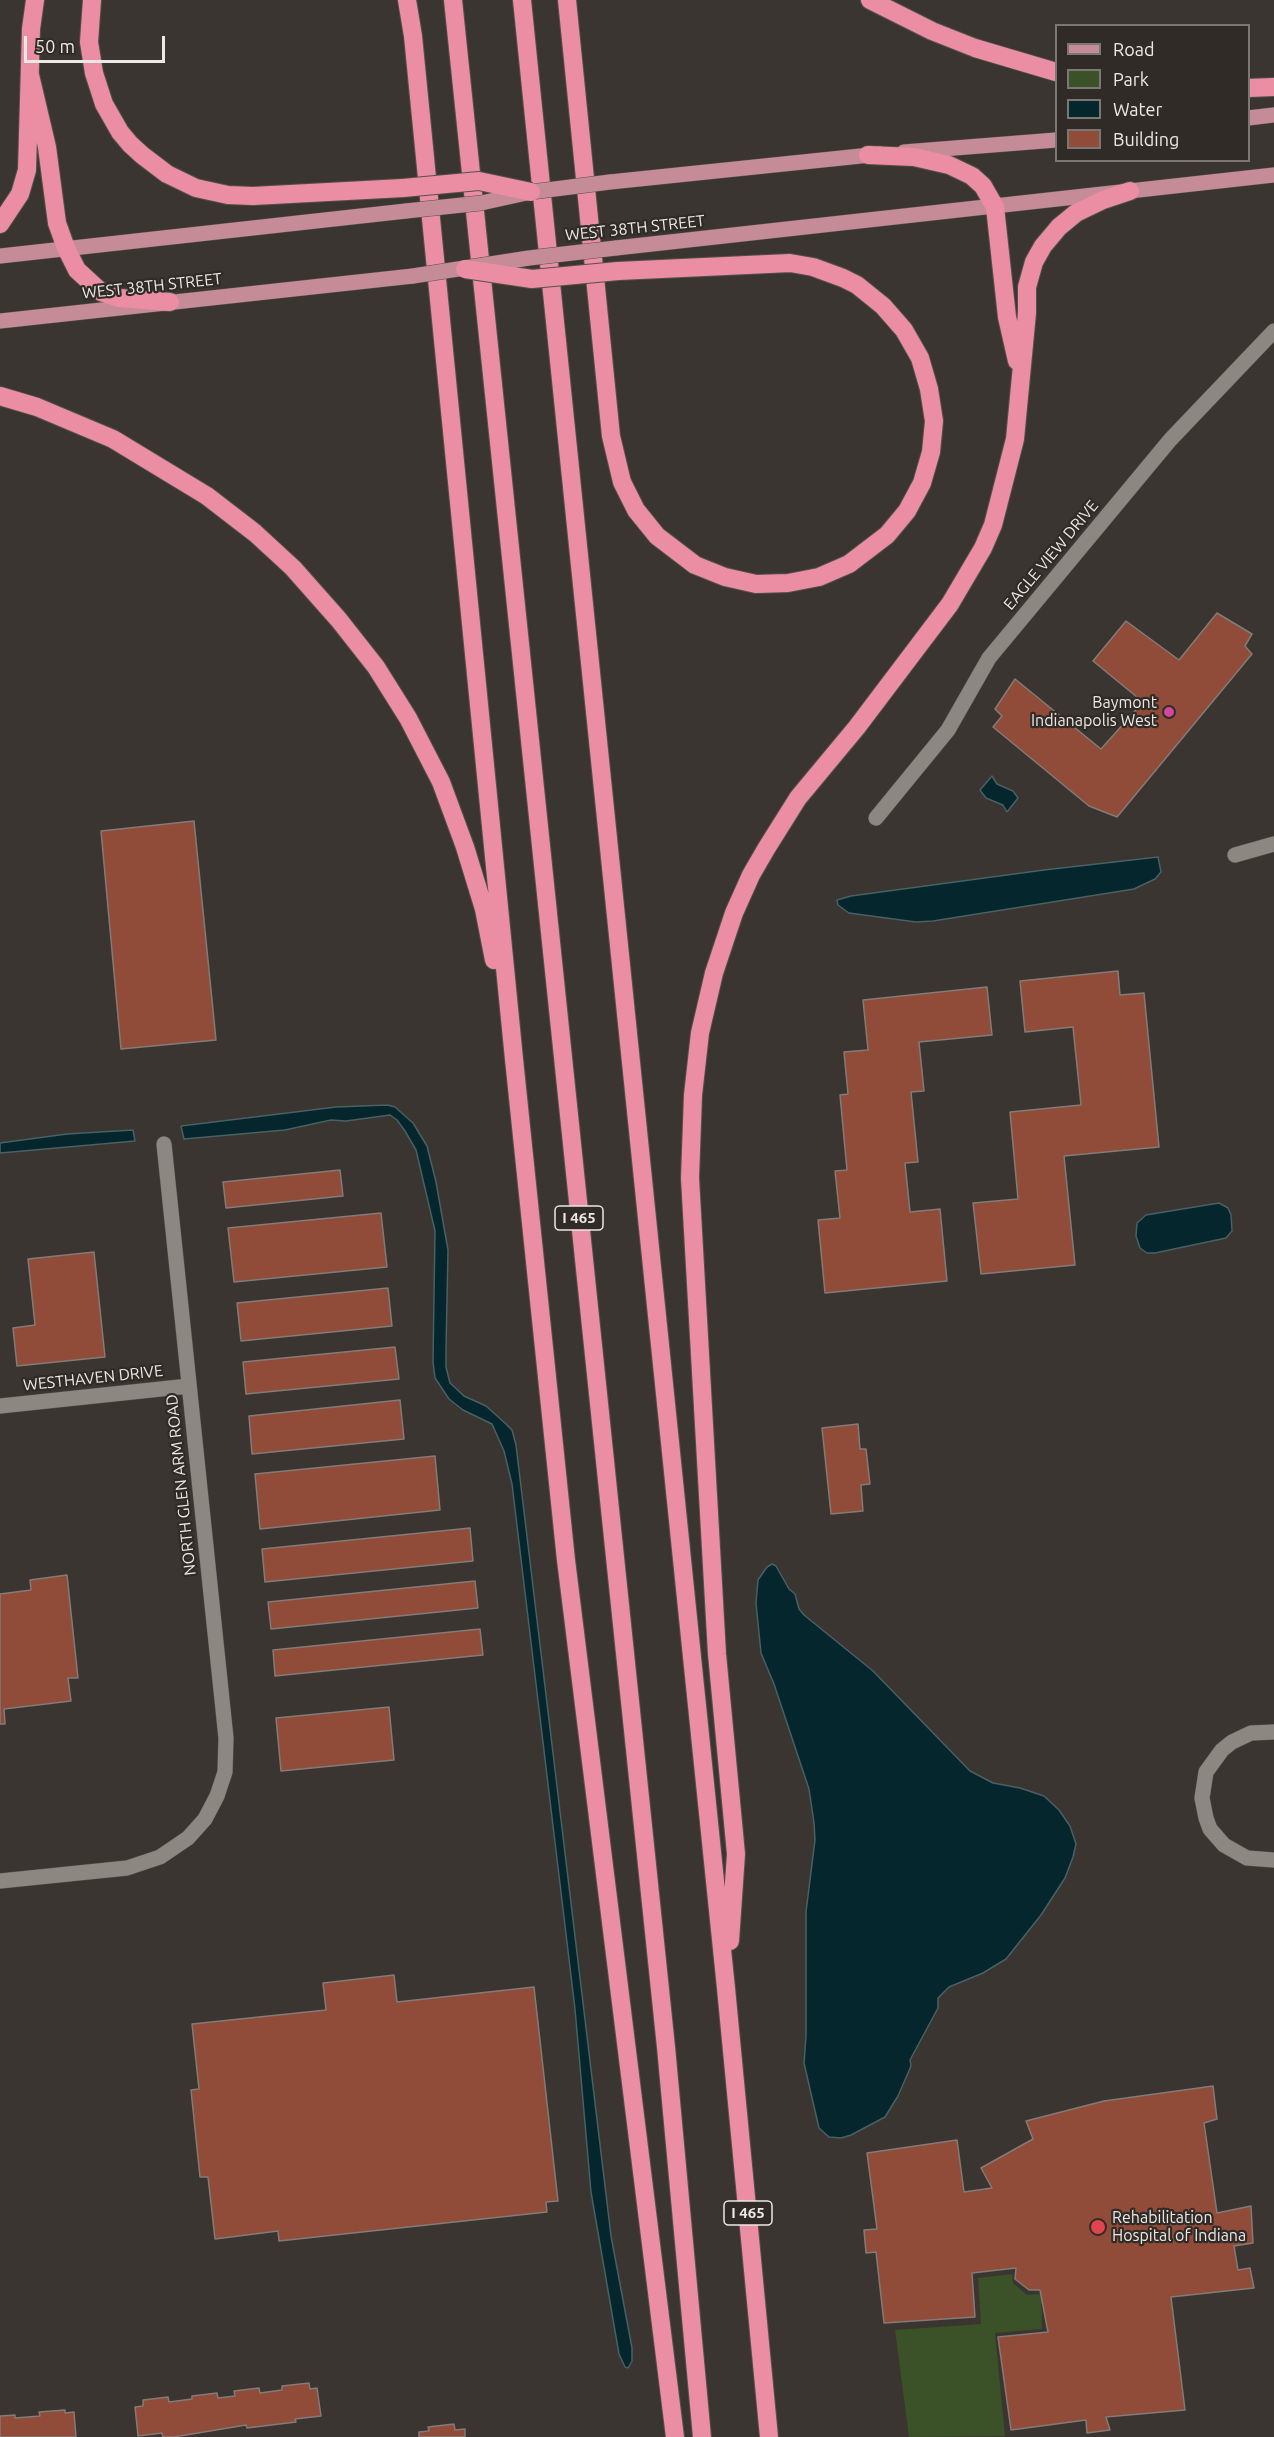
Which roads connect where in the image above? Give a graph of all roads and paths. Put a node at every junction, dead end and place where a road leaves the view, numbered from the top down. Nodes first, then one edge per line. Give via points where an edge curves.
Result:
1 (35, 0) edge
2 (92, 0) edge
3 (407, 0) edge
4 (453, 0) edge
5 (522, 0) edge
6 (567, 0) edge
7 (870, 0) edge
8 (1055, 72) edge
9 (30, 75) junction
10 (1274, 87) edge
11 (1250, 88) edge
12 (1274, 115) edge
13 (1250, 118) edge
14 (1055, 140) edge
15 (868, 155) junction
16 (1274, 175) edge
17 (1130, 191) junction
18 (531, 192) junction
19 (995, 207) junction
20 (0, 224) edge
21 (66, 248) junction
22 (0, 256) edge
23 (465, 269) junction
24 (170, 302) junction
25 (0, 321) edge
26 (1274, 331) edge
27 (1020, 378) junction
28 (0, 396) edge
29 (876, 818) dead end
30 (1274, 844) edge
31 (1235, 855) dead end
32 (514, 1059) junction
33 (164, 1144) dead end
34 (189, 1386) junction
35 (0, 1406) edge
36 (1274, 1732) edge
37 (1274, 1860) edge
38 (0, 1881) edge
39 (726, 1988) junction
40 (675, 2437) edge
41 (702, 2437) edge
42 (769, 2437) edge

1 - 9 highway
2 - 18 highway, bridge via 89,42 94,74 111,117 142,155 167,174 196,188 253,196 478,181
3 - 32 highway
4 - 41 highway, I 465 via 663,2024
5 - 39 highway, I 465
6 - 23 highway, bridge via 611,436 622,482 645,524 695,565 724,578 788,584 819,577 849,564 887,535 907,511 922,483 931,452 934,420 920,358 904,330 883,306 843,278 790,263 618,271 532,279
7 - 8 highway via 975,48
9 - 20 highway via 27,170 20,194
9 - 21 highway via 47,147 55,216
10 - 11 highway
12 - 13 main road
14 - 15 main road
15 - 18 main road, bridge
15 - 19 highway via 914,157 961,170 983,186
16 - 17 main road, WEST 38TH STREET
17 - 19 main road, WEST 38TH STREET
17 - 27 highway via 1076,213 1059,227 1034,261 1027,287
18 - 21 main road, bridge via 481,203
19 - 23 main road, WEST 38TH STREET, bridge via 529,258
19 - 27 highway via 1007,317
21 - 22 main road
21 - 24 highway via 77,270 101,292 119,298
23 - 24 main road, WEST 38TH STREET, bridge
24 - 25 main road, WEST 38TH STREET
26 - 29 street, EAGLE VIEW DRIVE via 1170,440 989,658 948,730
27 - 39 highway via 1015,439 993,525 983,548 938,620 798,798 766,849 734,913 700,1033 690,1126 691,1212 717,1654 736,1854
28 - 32 highway via 113,439 207,496 293,568 376,667 441,782 465,847 484,909
30 - 31 street
32 - 40 highway via 568,1571
33 - 34 street, NORTH GLEN ARM ROAD
34 - 35 street, WESTHAVEN DRIVE
34 - 38 street, NORTH GLEN ARM ROAD via 227,1746 220,1788 205,1819 188,1838 144,1864
36 - 37 street via 1251,1733 1222,1750 1206,1772 1202,1798 1210,1829 1224,1845 1247,1858
39 - 42 highway, I 465

